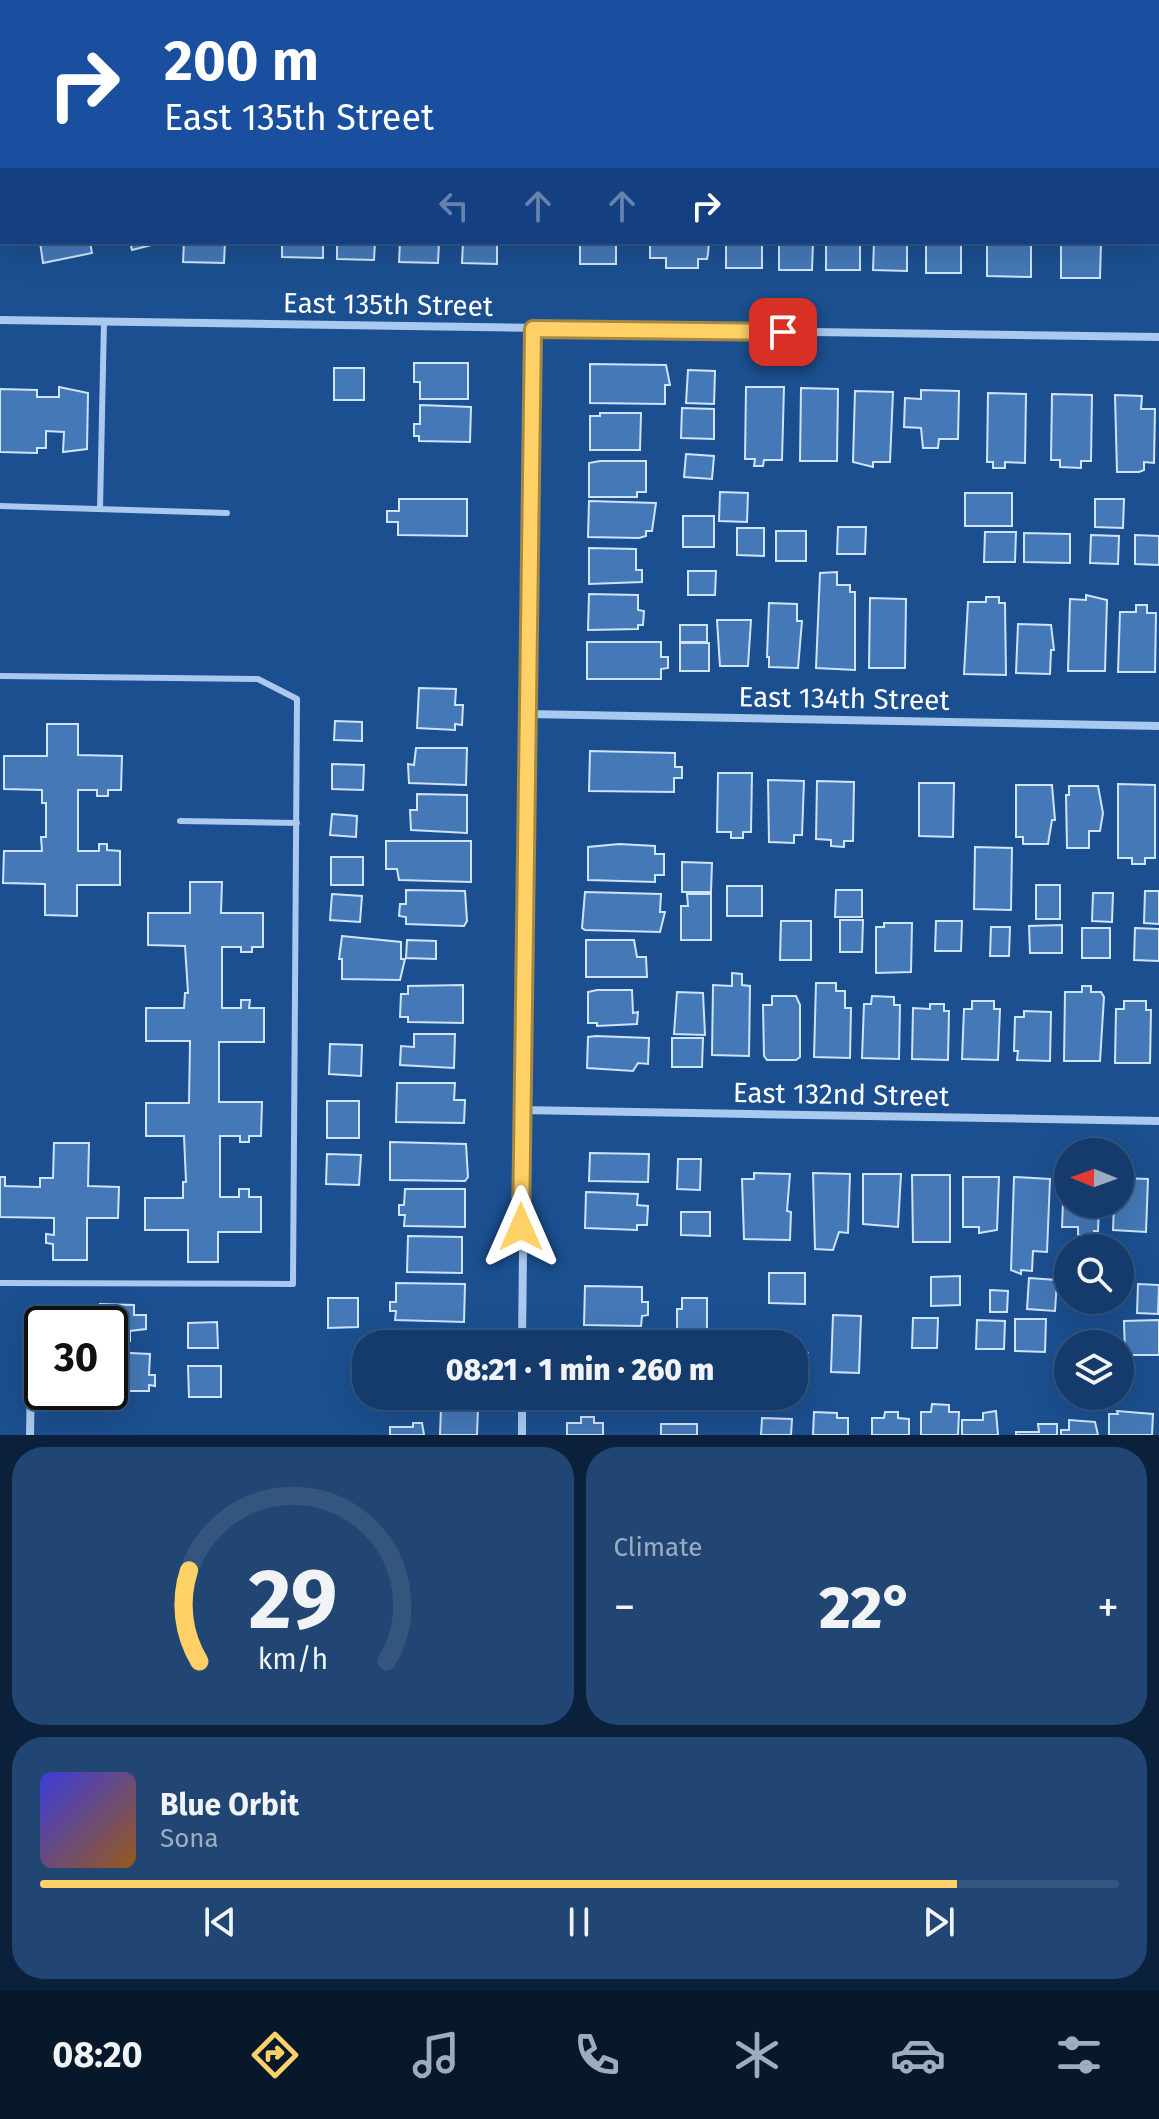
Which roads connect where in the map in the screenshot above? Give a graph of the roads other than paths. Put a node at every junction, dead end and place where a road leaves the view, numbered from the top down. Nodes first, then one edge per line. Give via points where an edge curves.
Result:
1 (0, 320) edge
2 (104, 321) junction
3 (533, 329) junction
4 (1159, 337) edge
5 (0, 506) edge
6 (100, 509) junction
7 (227, 513) dead end
8 (0, 676) edge
9 (528, 714) junction
10 (1159, 726) edge
11 (180, 821) dead end
12 (297, 823) junction
13 (521, 1110) junction
14 (1159, 1121) edge
15 (0, 1283) edge
16 (522, 1330) edge
17 (30, 1410) edge
18 (522, 1410) edge
19 (30, 1435) edge
20 (522, 1435) edge

1 - 2 street, East 135th Street
2 - 3 street, East 135th Street
2 - 6 lane
3 - 4 street, East 135th Street
3 - 9 street
5 - 6 lane
6 - 7 lane
8 - 12 lane via 258,679 297,699
9 - 10 street, East 134th Street
9 - 13 street
11 - 12 lane
12 - 15 lane via 293,1284
13 - 14 street, East 132nd Street
13 - 16 street
17 - 19 street
18 - 20 street

